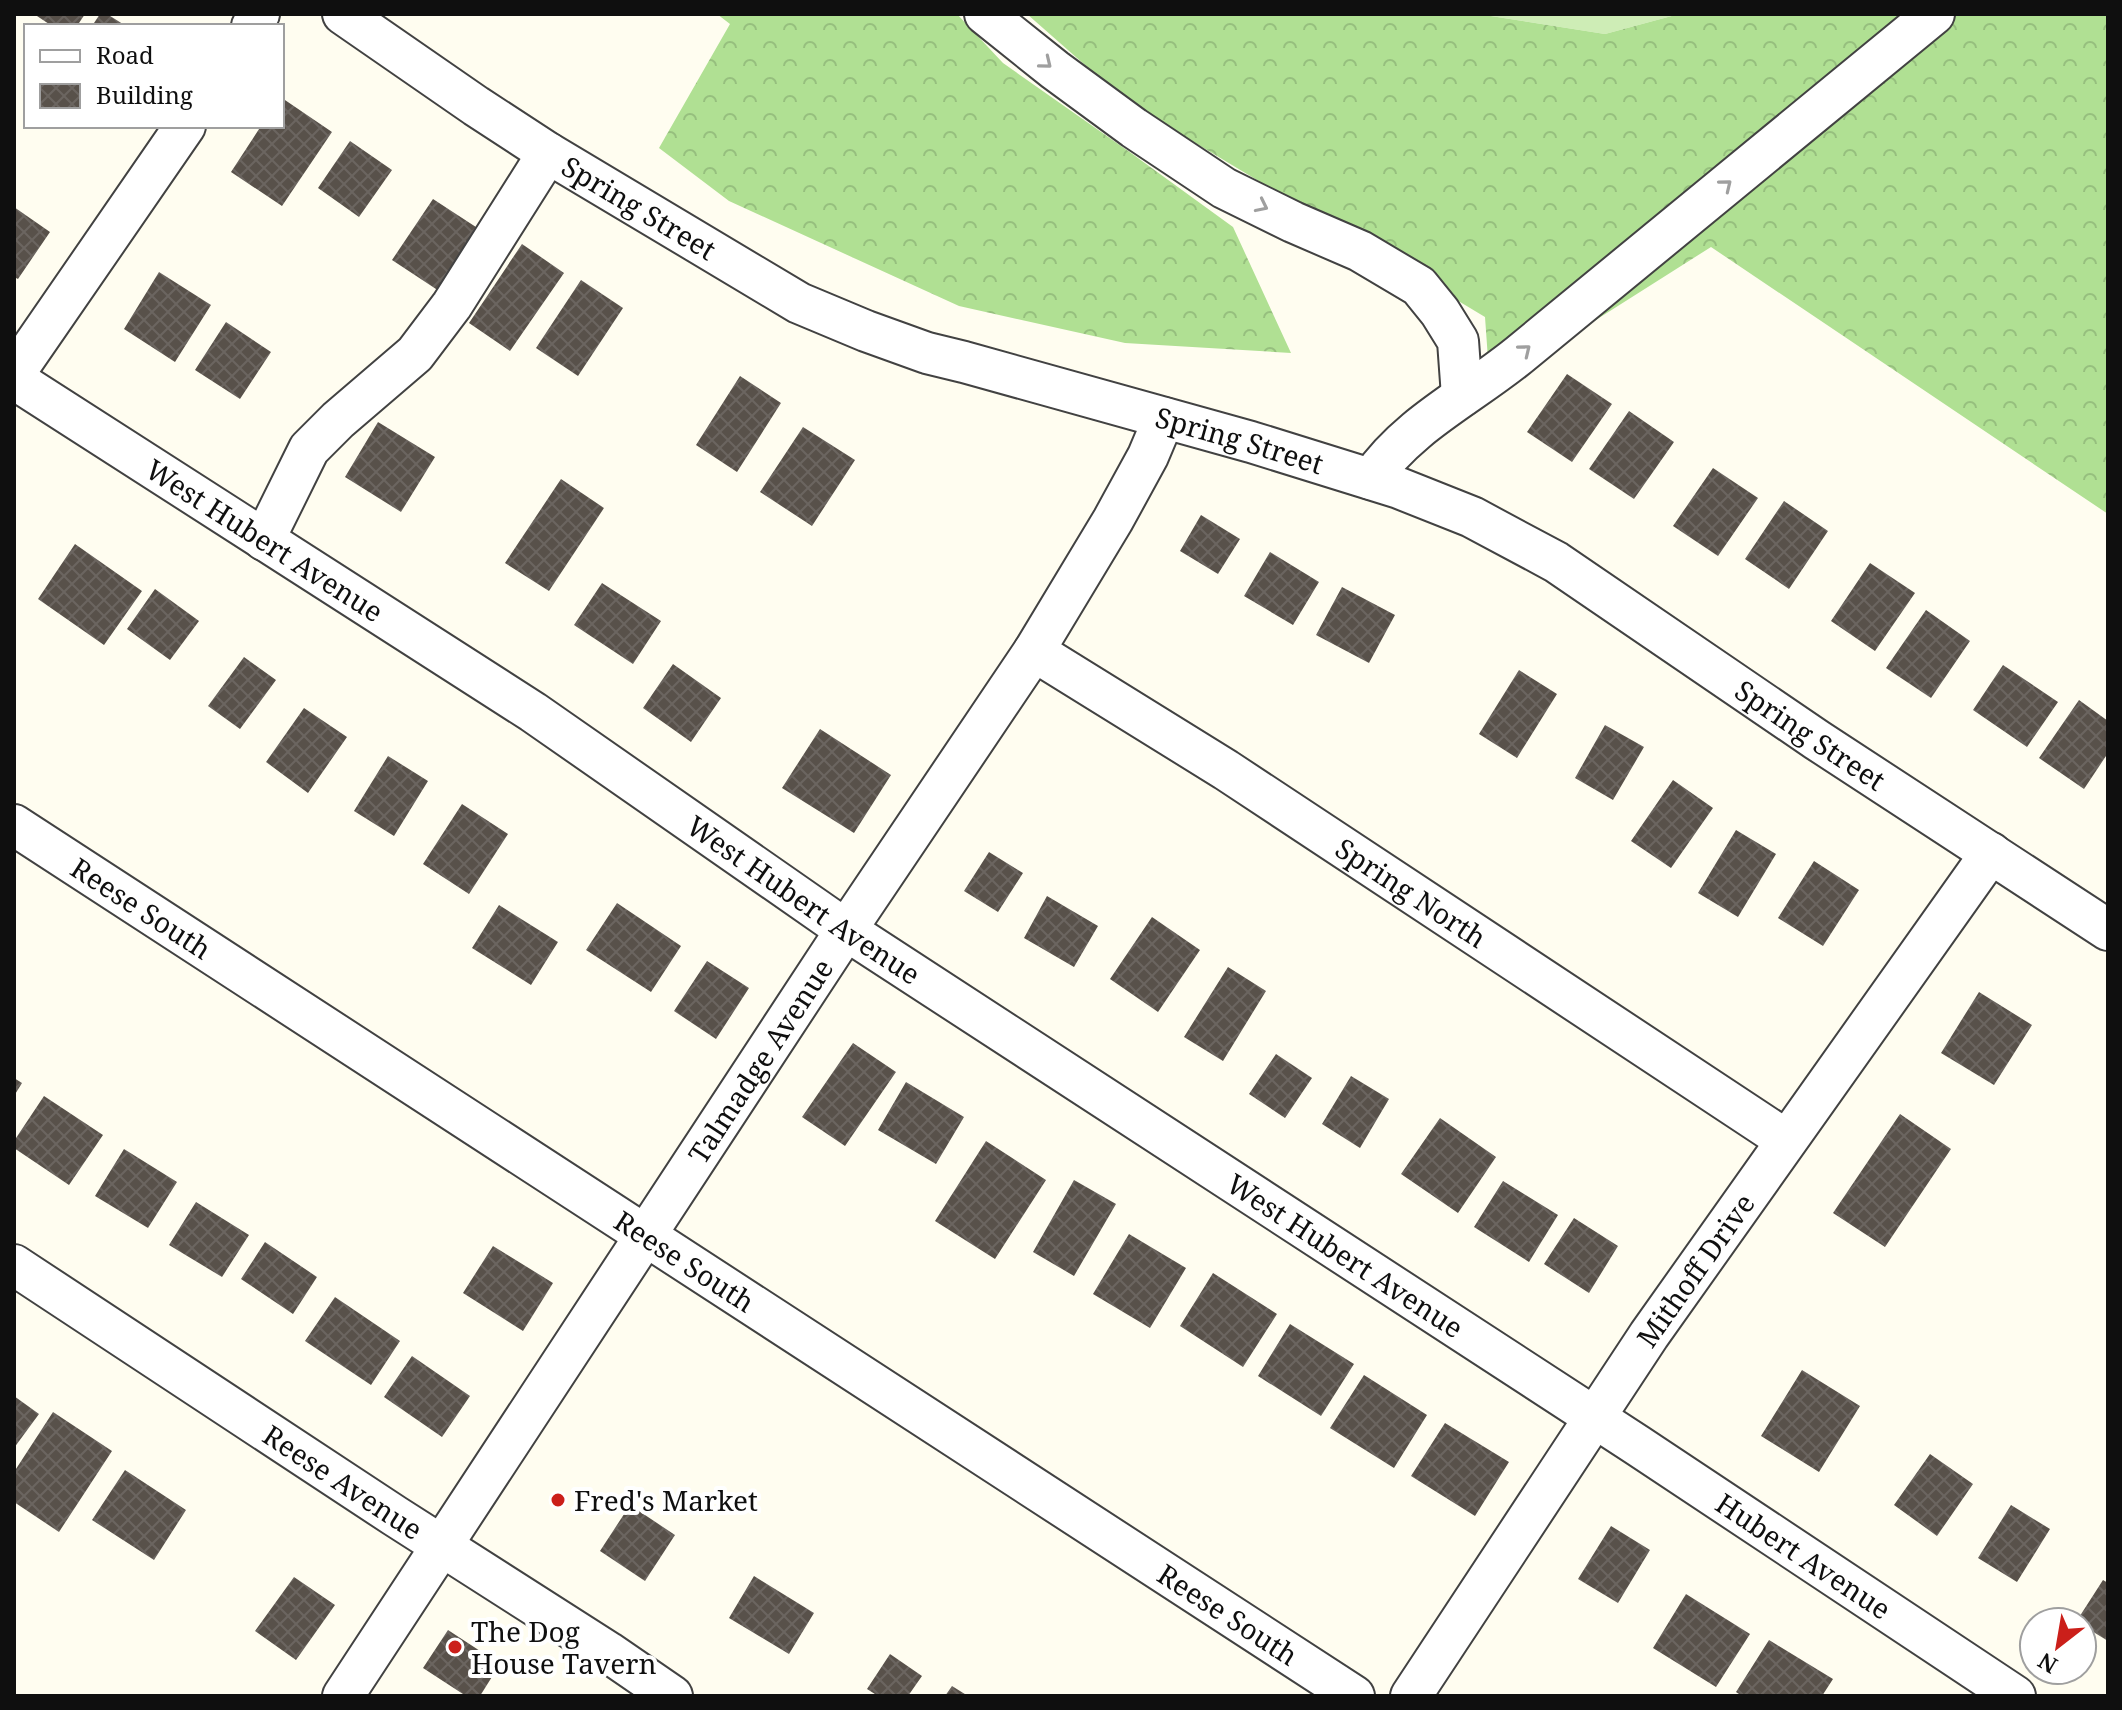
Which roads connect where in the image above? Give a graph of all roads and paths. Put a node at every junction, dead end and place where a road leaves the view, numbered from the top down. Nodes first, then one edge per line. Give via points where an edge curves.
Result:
1 (343, 14) edge
2 (985, 14) edge
3 (1934, 14) edge
4 (184, 128) edge
5 (548, 153) junction
6 (14, 377) edge
7 (1462, 396) junction
8 (1164, 418) junction
9 (1371, 479) junction
10 (264, 540) junction
11 (1034, 651) junction
12 (14, 825) edge
13 (1991, 853) junction
14 (846, 930) junction
15 (2108, 930) edge
16 (1786, 1140) junction
17 (645, 1235) junction
18 (14, 1265) edge
19 (1593, 1417) junction
20 (440, 1546) junction
21 (343, 1696) edge
22 (672, 1696) edge
23 (1354, 1696) edge
24 (1411, 1696) edge
25 (2015, 1696) edge

1 - 5 street, Spring Street
2 -> 7 street via 1134,128 1224,188 1360,251 1419,286 1458,341
7 -> 3 street via 1506,366
4 - 6 street
5 - 8 street, Spring Street via 786,295 853,326 927,353
5 - 10 street via 415,354 309,449
6 - 10 street, West Hubert Avenue
7 - 9 street via 1409,434
8 - 9 street, Spring Street
8 - 11 street, Talmadge Avenue via 1113,520
9 - 13 street, Spring Street via 1472,517 1556,562
10 - 14 street, West Hubert Avenue via 533,712
11 - 14 street, Talmadge Avenue
11 - 16 street, Spring North via 1226,770
12 - 17 street, Reese South
13 - 15 street, Spring Street
13 - 16 street, Mithoff Drive
14 - 17 street, Talmadge Avenue
14 - 19 street, West Hubert Avenue
16 - 19 street, Mithoff Drive
17 - 20 street, Talmadge Avenue
17 - 23 street, Reese South
18 - 20 street, Reese Avenue
19 - 24 street, Mithoff Drive
19 - 25 street, Hubert Avenue
20 - 21 street, Talmadge Avenue
20 - 22 street, Reese Avenue

